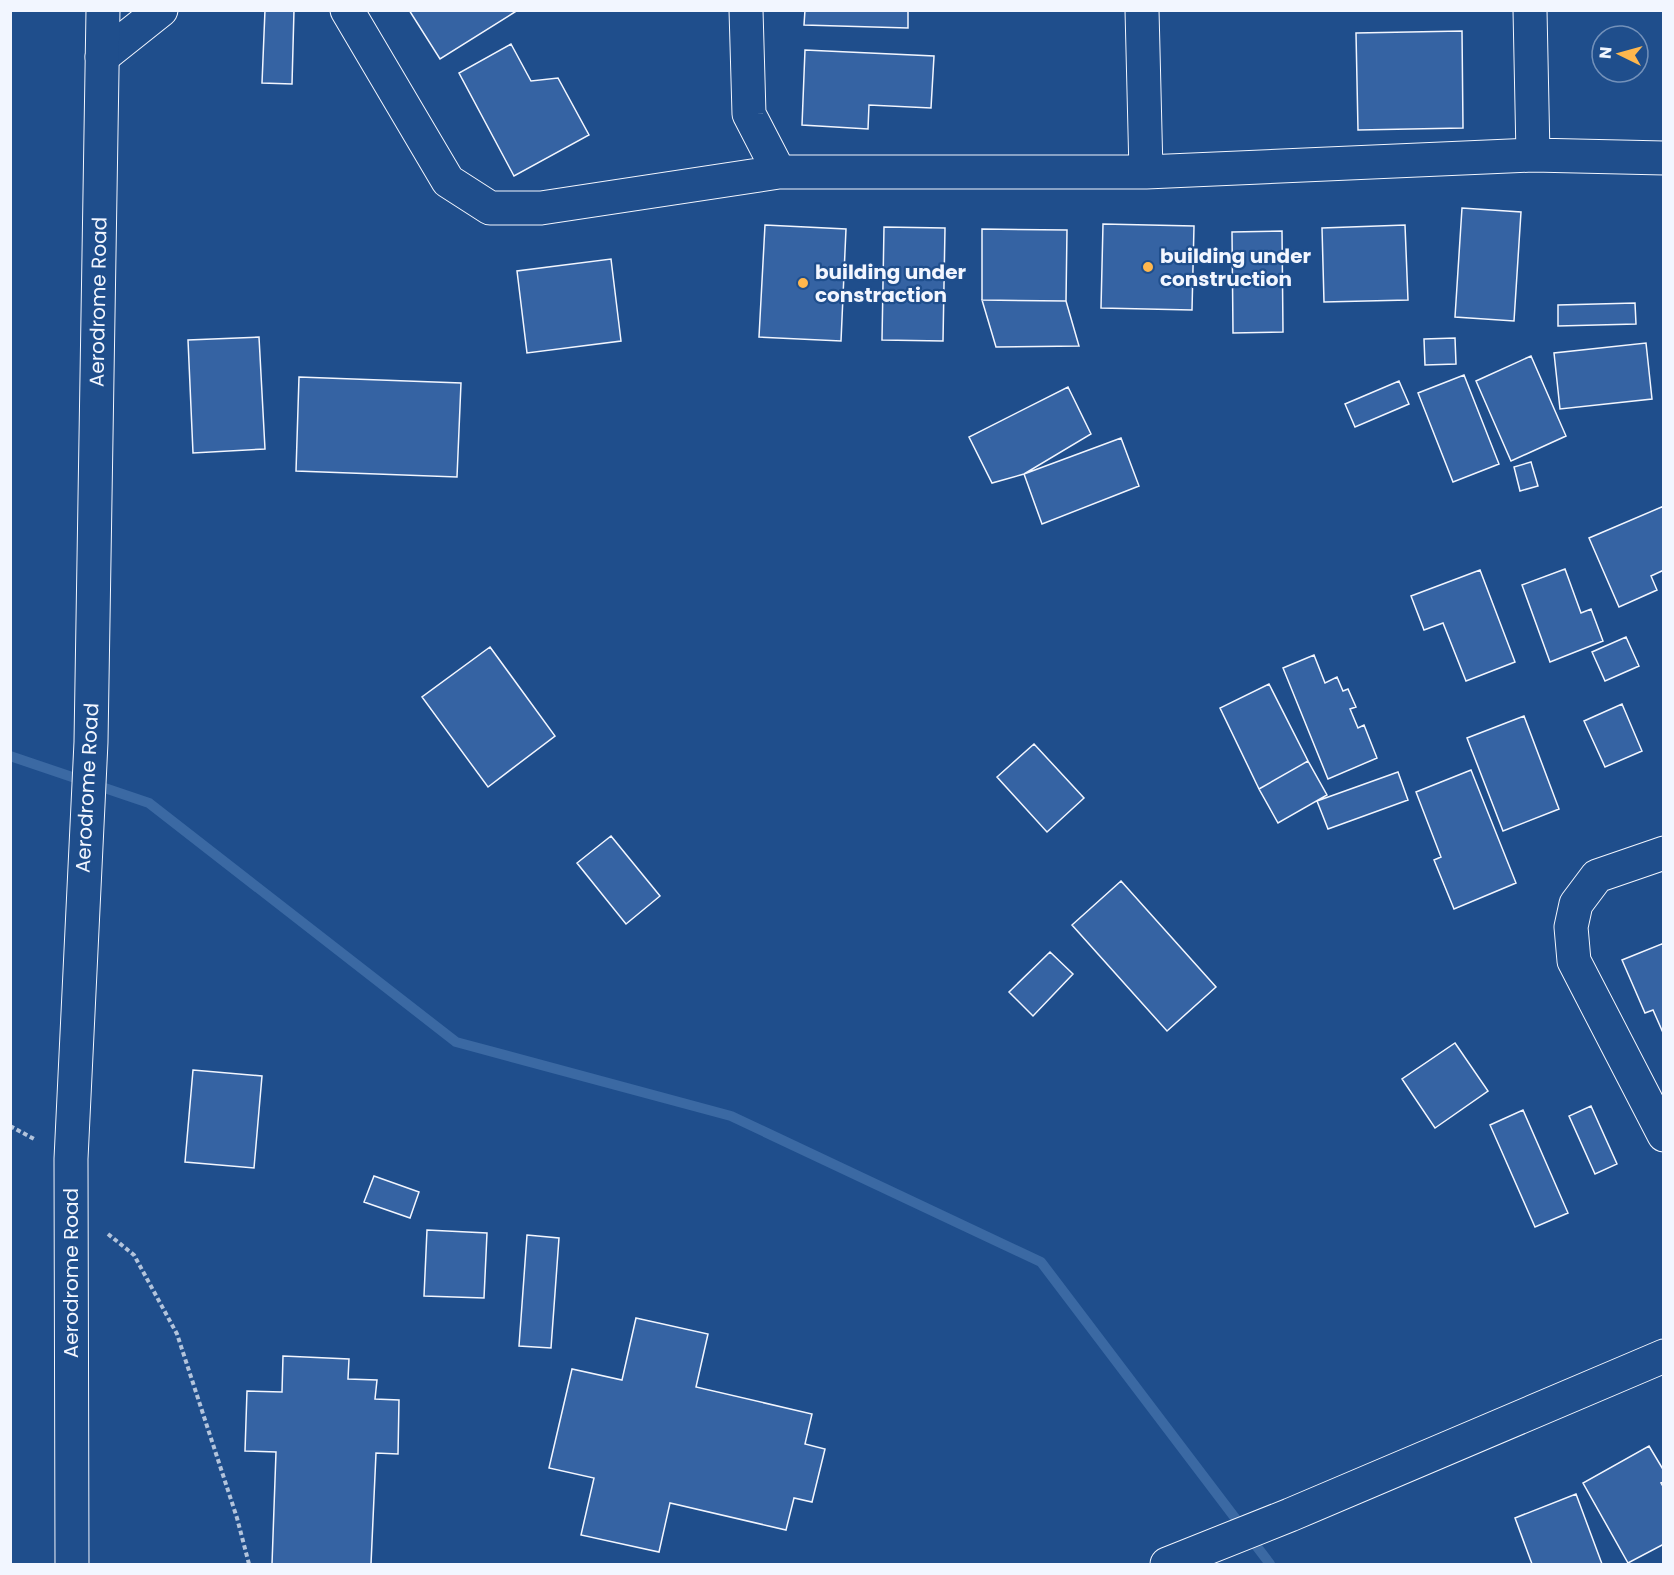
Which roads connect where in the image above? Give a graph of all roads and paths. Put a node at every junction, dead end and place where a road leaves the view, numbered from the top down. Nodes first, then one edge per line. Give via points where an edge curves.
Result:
1 (103, 10) edge
2 (161, 10) edge
3 (347, 10) edge
4 (746, 10) edge
5 (1142, 10) edge
6 (1530, 10) edge
7 (102, 57) junction
8 (1533, 155) junction
9 (1664, 158) edge
10 (779, 172) junction
11 (1146, 172) junction
12 (1664, 853) edge
13 (1664, 1135) edge
14 (71, 1205) junction
15 (1664, 1356) edge
16 (1177, 1560) edge
17 (72, 1564) edge
18 (249, 1564) edge

1 - 7 street, Aerodrome Road
2 - 7 street
3 - 10 street via 448,182 490,208 541,208
4 - 10 street via 749,114
5 - 11 street
6 - 8 street
7 - 14 street, Aerodrome Road via 91,742
8 - 9 street
8 - 11 street
10 - 11 street
12 - 13 street via 1597,876 1575,903 1571,927 1574,961
14 - 17 street, Aerodrome Road
14 - 18 path via 134,1255 177,1334
15 - 16 street

